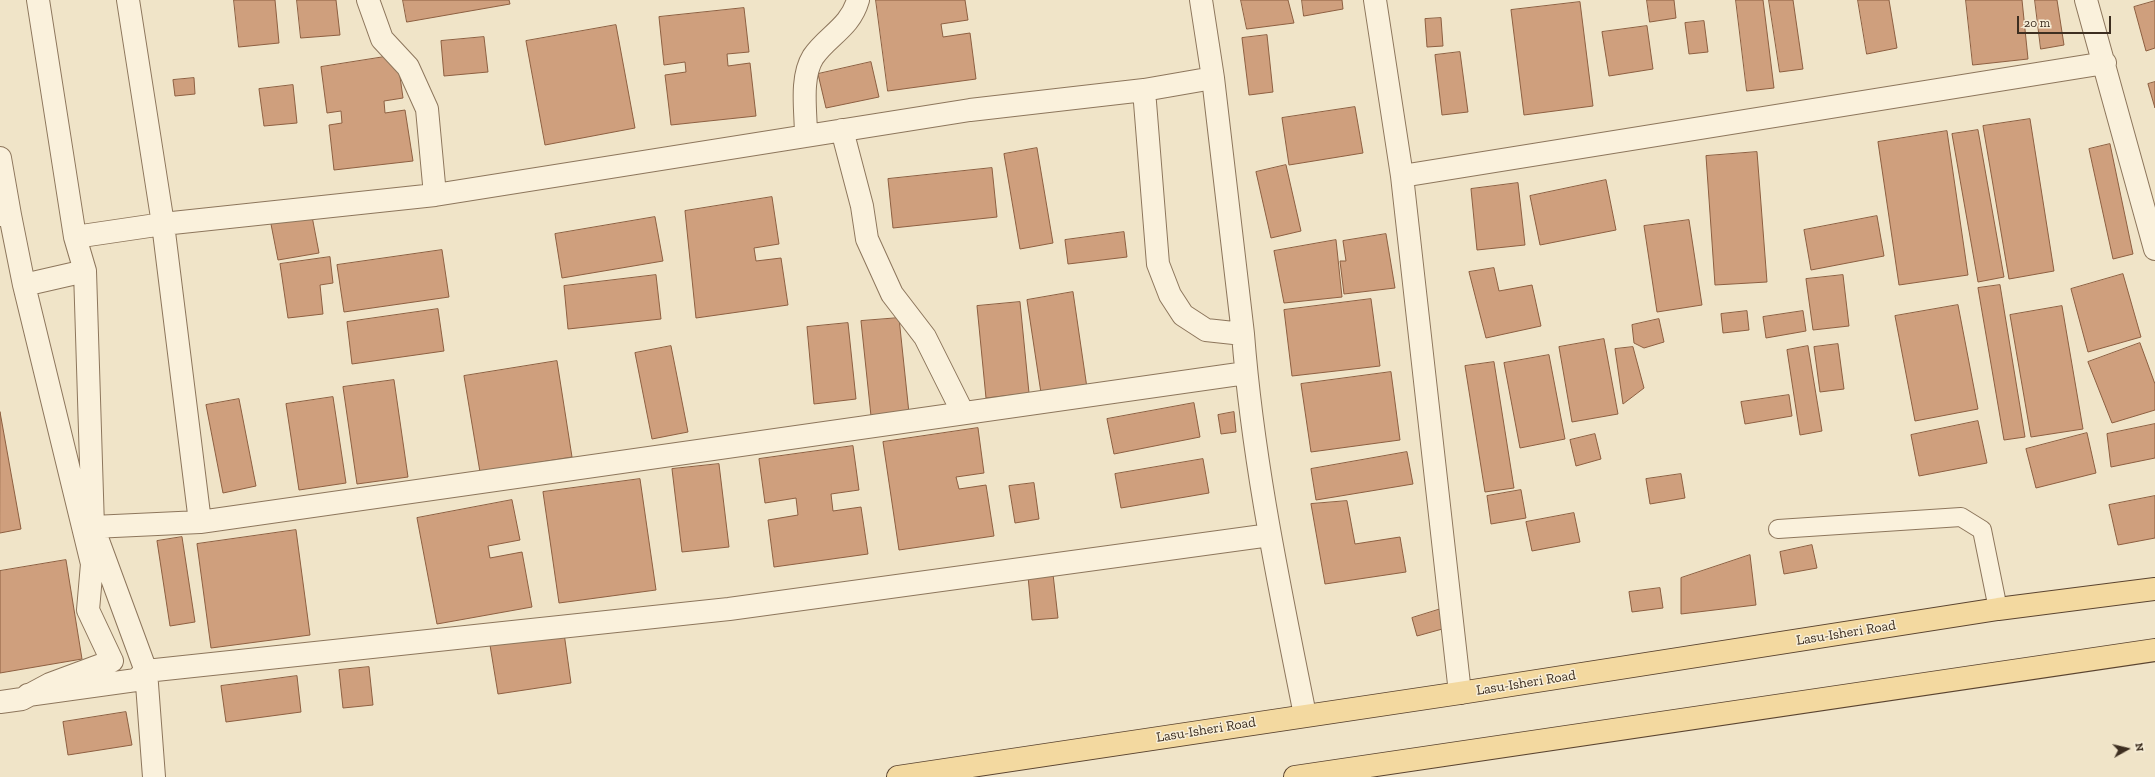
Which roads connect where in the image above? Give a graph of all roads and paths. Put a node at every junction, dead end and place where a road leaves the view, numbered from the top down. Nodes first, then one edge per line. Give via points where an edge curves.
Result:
1 (38, 0) edge
2 (128, 0) edge
3 (368, 0) edge
4 (858, 0) edge
5 (1201, 0) edge
6 (1375, 0) edge
7 (2086, 0) edge
8 (2105, 63) junction
9 (1213, 78) junction
10 (1144, 90) junction
11 (842, 130) junction
12 (806, 136) junction
13 (0, 158) edge
14 (1402, 176) junction
15 (435, 195) junction
16 (5, 215) edge
17 (163, 224) junction
18 (76, 237) junction
19 (2155, 249) edge
20 (85, 272) junction
21 (24, 285) junction
22 (1243, 334) junction
23 (1246, 373) junction
24 (963, 413) junction
25 (200, 522) junction
26 (93, 527) junction
27 (1778, 529) dead end
28 (1270, 535) junction
29 (2155, 589) edge
30 (1998, 610) junction
31 (2155, 650) edge
32 (146, 671) junction
33 (1460, 693) junction
34 (28, 695) junction
35 (0, 702) edge
36 (1305, 715) junction
37 (1309, 776) edge
38 (154, 777) edge
39 (898, 777) edge

1 - 18 street
2 - 17 street
3 - 15 street via 382,38 408,67 427,109
4 - 12 street via 856,9 846,23 819,50 809,65 806,84
5 - 9 street
6 - 14 street
7 - 8 street
8 - 14 street
8 - 19 street
9 - 10 street
9 - 22 street
10 - 11 street via 970,110
10 - 22 street via 1158,264 1170,295 1183,316 1206,330
11 - 12 street
11 - 24 street via 862,206 867,239 892,294 925,337
12 - 15 street
13 - 16 street
14 - 33 street
15 - 17 street
16 - 21 street
17 - 18 street
17 - 25 street
18 - 20 street
20 - 21 street
20 - 26 street
21 - 34 street via 92,564 88,610 112,661
22 - 23 street
23 - 24 street
23 - 28 street
24 - 25 street
25 - 26 street
26 - 32 street
27 - 30 lane via 1960,517 1982,530
28 - 32 street via 729,609
28 - 36 street
29 - 30 main road, Lasu-Isheri Road
30 - 33 main road, Lasu-Isheri Road
31 - 37 main road
32 - 34 street via 136,680
32 - 38 street
33 - 36 main road, Lasu-Isheri Road
34 - 35 street via 22,699
36 - 39 main road, Lasu-Isheri Road

